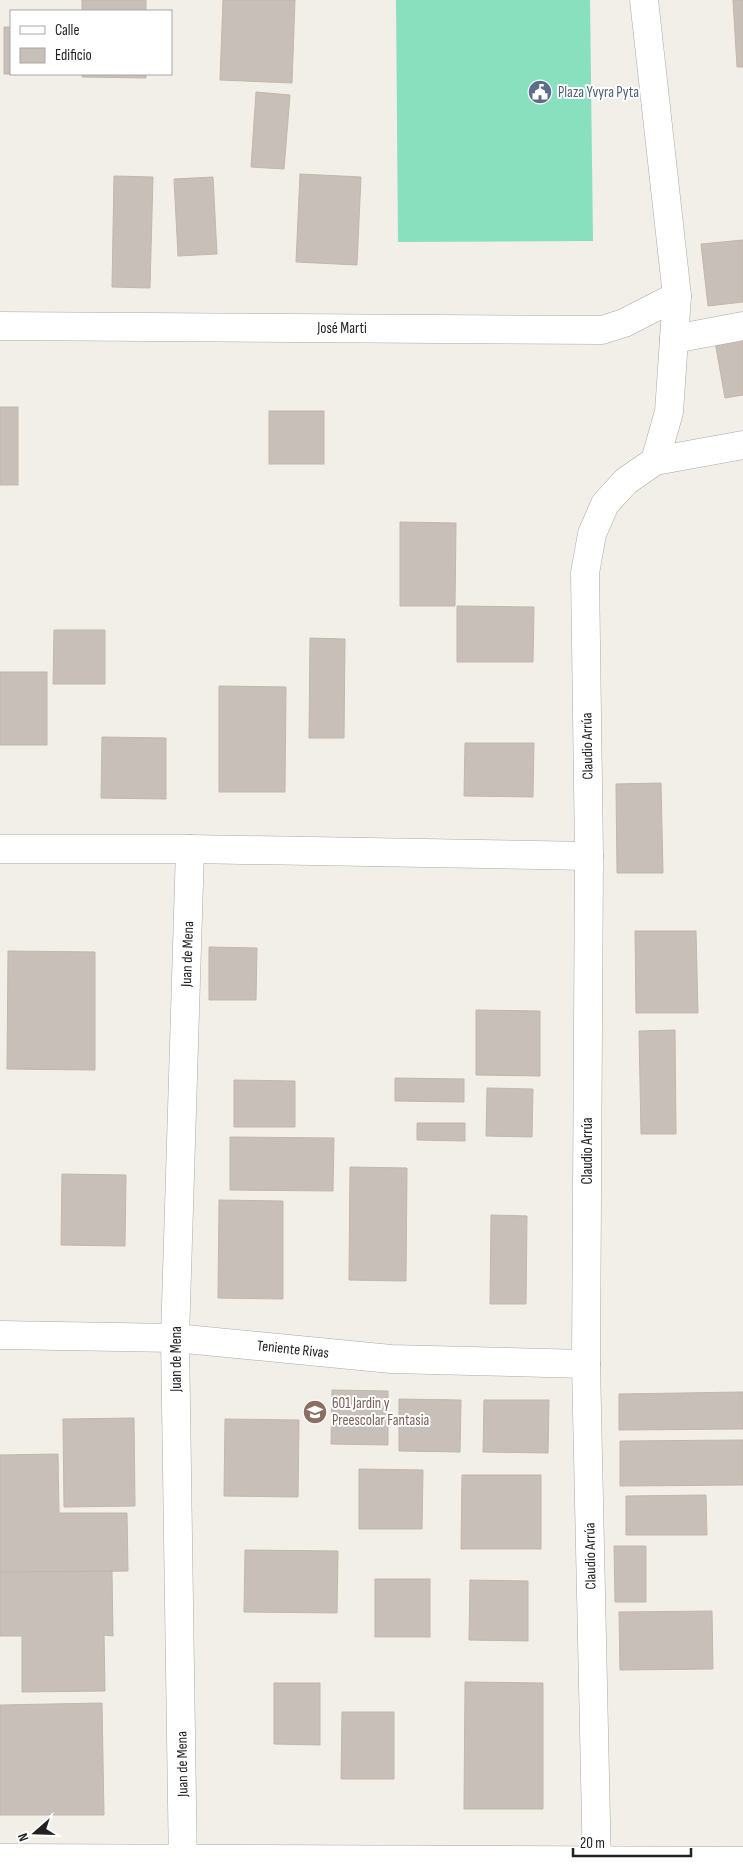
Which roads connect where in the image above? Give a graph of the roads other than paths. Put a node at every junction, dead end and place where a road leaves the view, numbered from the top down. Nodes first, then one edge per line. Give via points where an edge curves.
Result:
1 (644, 0) edge
2 (676, 296) junction
3 (0, 326) edge
4 (743, 326) edge
5 (674, 339) junction
6 (743, 445) edge
7 (655, 461) junction
8 (190, 849) junction
9 (0, 850) edge
10 (588, 856) junction
11 (0, 1335) edge
12 (175, 1338) junction
13 (586, 1364) junction
14 (0, 1858) edge
15 (743, 1862) edge
16 (183, 1863) edge
17 (597, 1864) edge

1 - 2 street
2 - 3 street, José Marti via 624,323 602,330
2 - 5 street
4 - 5 street
5 - 7 street via 669,412
6 - 7 street
7 - 10 street, Claudio Arrúa via 626,481 606,504 592,534 585,573
8 - 9 street
8 - 10 street
8 - 12 street, Juan de Mena
10 - 13 street, Claudio Arrúa
11 - 12 street, Teniente Rivas
12 - 13 street, Teniente Rivas via 391,1359
12 - 16 street, Juan de Mena
13 - 17 street, Claudio Arrúa
14 - 16 street
15 - 17 street
16 - 17 street

